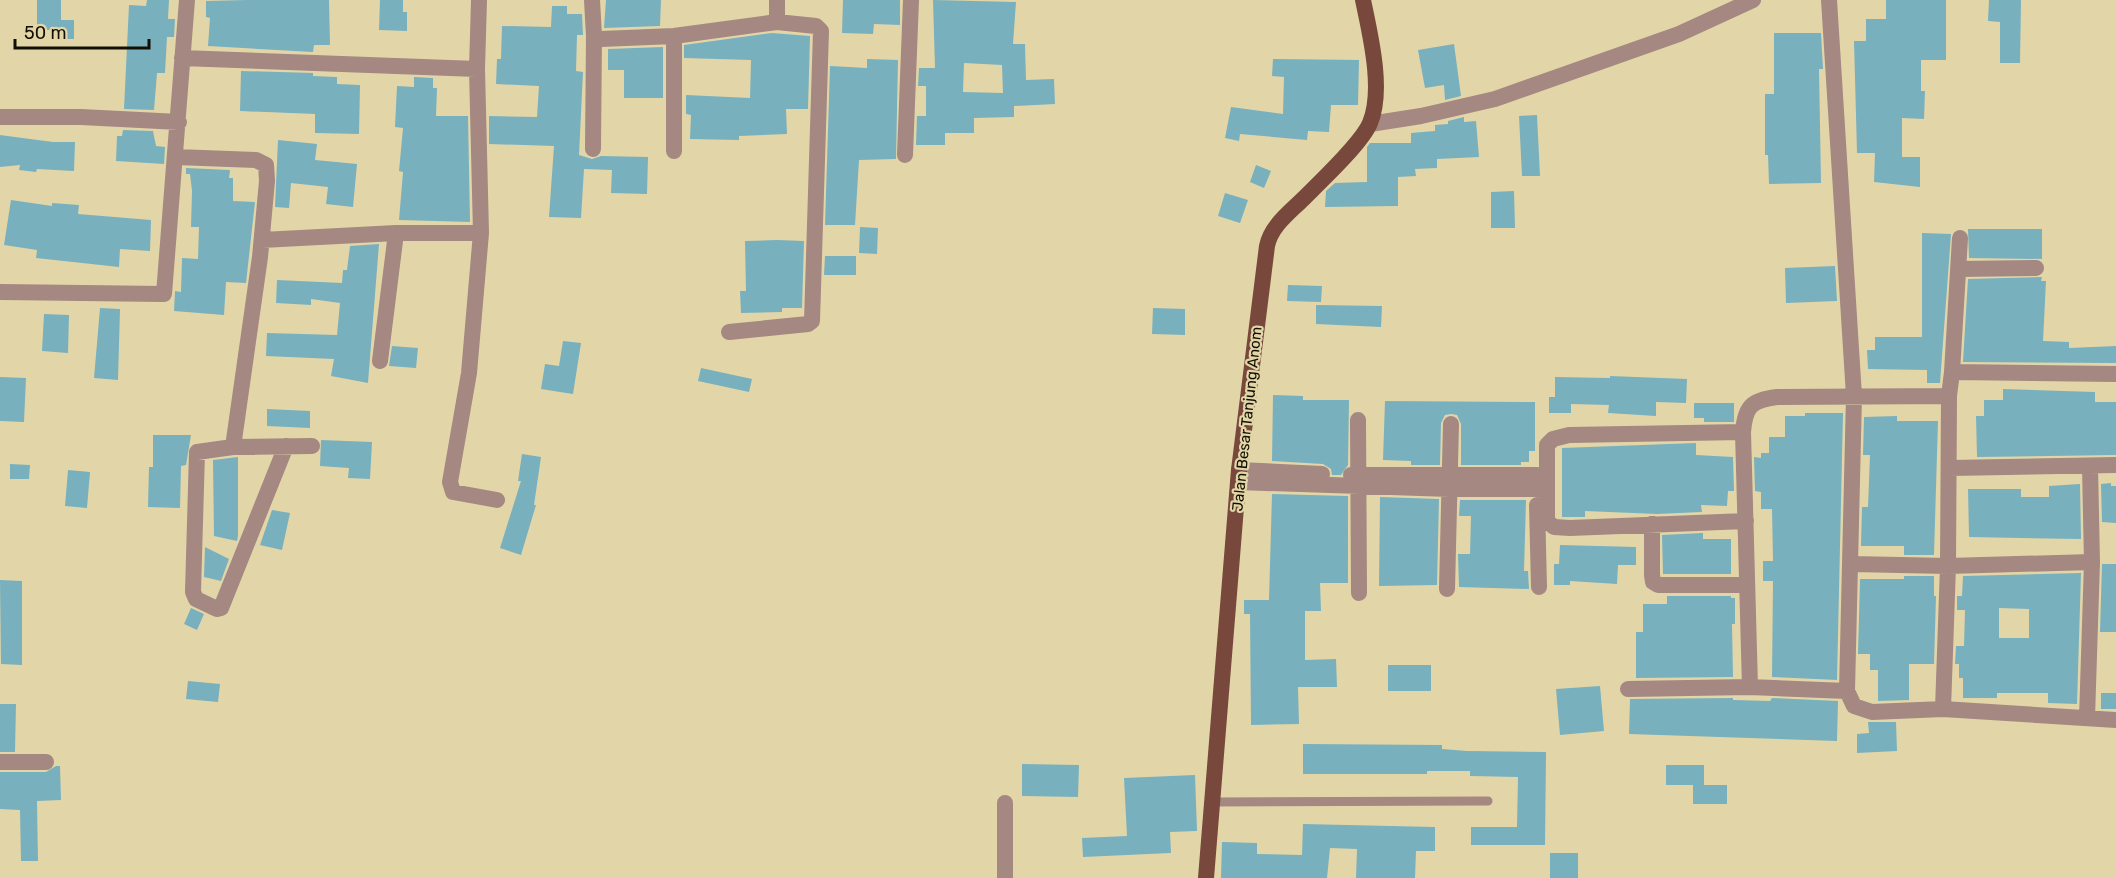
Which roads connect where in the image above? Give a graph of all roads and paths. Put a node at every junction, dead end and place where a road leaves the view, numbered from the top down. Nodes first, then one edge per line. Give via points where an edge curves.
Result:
1 (187, 0) edge
2 (480, 0) edge
3 (592, 0) edge
4 (777, 0) edge
5 (911, 0) edge
6 (1363, 0) edge
7 (1753, 0) edge
8 (1829, 0) edge
9 (777, 22) junction
10 (594, 36) junction
11 (674, 36) junction
12 (182, 58) junction
13 (477, 69) junction
14 (0, 117) edge
15 (178, 122) junction
16 (1370, 124) junction
17 (594, 149) dead end
18 (674, 151) dead end
19 (905, 155) dead end
20 (176, 157) junction
21 (396, 233) junction
22 (481, 233) junction
23 (1960, 238) dead end
24 (262, 240) junction
25 (2036, 268) dead end
26 (1959, 269) junction
27 (0, 292) edge
28 (729, 332) dead end
29 (380, 361) dead end
30 (1952, 372) junction
31 (2116, 374) edge
32 (1854, 396) junction
33 (1948, 396) junction
34 (1358, 420) dead end
35 (1451, 424) dead end
36 (1743, 432) junction
37 (1536, 444) dead end
38 (286, 446) junction
39 (312, 446) dead end
40 (233, 447) junction
41 (2116, 465) edge
42 (2090, 466) junction
43 (1950, 468) junction
44 (1239, 476) junction
45 (1358, 481) junction
46 (1450, 481) junction
47 (1537, 482) junction
48 (497, 500) dead end
49 (1746, 522) junction
50 (1652, 524) junction
51 (2092, 562) junction
52 (1852, 564) junction
53 (1948, 566) junction
54 (1747, 585) junction
55 (1539, 587) dead end
56 (1448, 589) dead end
57 (1359, 593) dead end
58 (1750, 687) junction
59 (1628, 689) dead end
60 (1847, 691) junction
61 (1943, 709) junction
62 (2087, 718) junction
63 (2116, 720) edge
64 (0, 762) edge
65 (46, 762) dead end
66 (1488, 801) dead end
67 (1211, 802) junction
68 (1005, 803) dead end
69 (1005, 878) edge
70 (1206, 878) edge

1 - 12 street
2 - 13 street
3 - 10 street
4 - 9 street
5 - 19 street
6 - 16 main road via 1374,52 1375,92
7 - 16 street via 1679,34 1496,99
8 - 32 street
9 - 11 street
9 - 28 street via 816,26 821,30 812,321
10 - 11 street
10 - 17 street
11 - 18 street
12 - 13 street
12 - 15 street
13 - 22 street
14 - 15 street
15 - 20 street
16 - 44 main road, Jalan Besar Tanjung Anom via 1269,236
20 - 24 street via 264,162 267,181
20 - 27 street via 164,294
21 - 22 street
21 - 24 street
21 - 29 street
22 - 48 street via 469,373 450,482 453,492
23 - 26 street
24 - 40 street
25 - 26 street
26 - 30 street
30 - 31 street
30 - 33 street
32 - 33 street
32 - 36 street via 1761,399 1748,410
32 - 52 street
33 - 43 street
34 - 45 street
35 - 46 street
36 - 49 street
36 - 50 street via 1569,435 1547,445 1547,521 1554,527
37 - 47 street
38 - 39 street
38 - 40 street
38 - 40 street via 221,608 217,609 196,599 193,592 197,452
41 - 42 street
42 - 43 street
42 - 51 street
43 - 53 street
44 - 45 street
44 - 67 main road, Jalan Besar Tanjung Anom
45 - 46 street
45 - 57 street
46 - 47 street
46 - 56 street
47 - 55 street
49 - 50 street
49 - 54 street
50 - 54 street via 1653,582
51 - 53 street
51 - 62 street
52 - 53 street
52 - 60 street
53 - 61 street
54 - 58 street
58 - 59 street
58 - 60 street
60 - 61 street via 1854,706 1872,712
61 - 62 street
62 - 63 street
64 - 65 street
66 - 67 lane
67 - 70 main road, Jalan Besar Tanjung Anom
68 - 69 street

